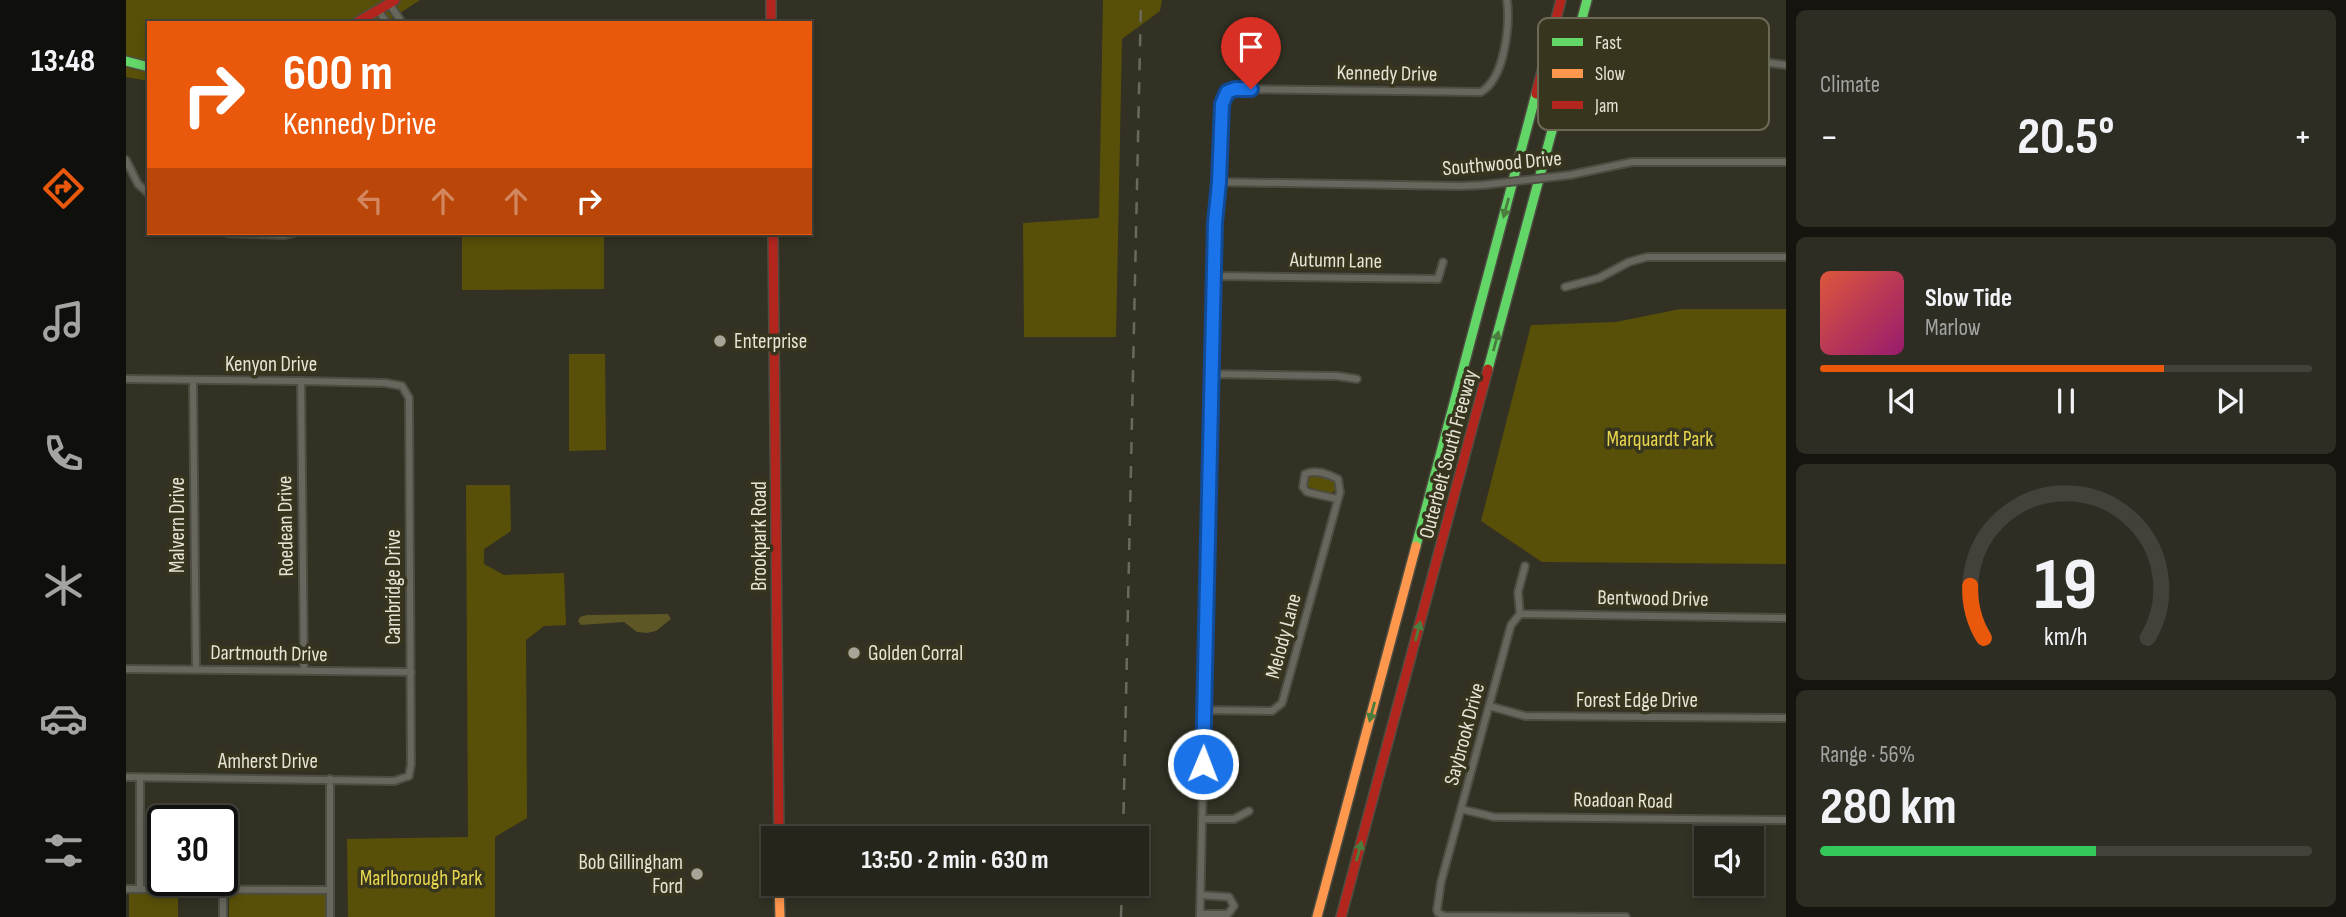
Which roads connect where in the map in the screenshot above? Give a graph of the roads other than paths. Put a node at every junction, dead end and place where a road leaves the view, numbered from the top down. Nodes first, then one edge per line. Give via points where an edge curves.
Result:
1 (771, 0) edge
2 (1507, 0) edge
3 (1561, 0) edge
4 (1587, 0) edge
5 (392, 2) edge
6 (379, 10) junction
7 (1556, 18) edge
8 (1582, 18) edge
9 (360, 21) edge
10 (386, 21) edge
11 (401, 21) edge
12 (771, 21) edge
13 (126, 61) edge
14 (147, 66) edge
15 (1538, 86) edge
16 (1552, 130) edge
17 (126, 160) edge
18 (1786, 162) edge
19 (1219, 182) junction
20 (147, 192) edge
21 (773, 235) edge
22 (1786, 257) edge
23 (1443, 262) dead end
24 (1214, 276) junction
25 (1565, 287) dead end
26 (1212, 374) junction
27 (126, 379) edge
28 (1357, 379) dead end
29 (193, 381) junction
30 (301, 381) junction
31 (409, 398) joint
32 (1338, 499) junction
33 (1525, 566) dead end
34 (1520, 614) junction
35 (1786, 618) edge
36 (126, 669) edge
37 (196, 670) junction
38 (304, 671) junction
39 (411, 672) junction
40 (1489, 706) junction
41 (1204, 709) junction
42 (1786, 718) edge
43 (409, 776) joint
44 (126, 777) edge
45 (140, 778) junction
46 (330, 779) junction
47 (1461, 809) junction
48 (1249, 811) dead end
49 (1202, 819) junction
50 (1786, 820) edge
51 (779, 826) edge
52 (126, 889) edge
53 (140, 889) junction
54 (147, 889) edge
55 (238, 890) edge
56 (330, 890) junction
57 (1200, 895) junction
58 (223, 896) edge
59 (779, 896) edge
60 (1200, 916) edge
61 (223, 917) edge
62 (330, 917) edge
63 (780, 917) edge
64 (1317, 917) edge
65 (1341, 917) edge
66 (1626, 917) edge

1 - 12 main road
2 - 19 street, Kennedy Drive via 1507,34 1495,76 1481,92 1227,92 1222,104
3 -> 7 main road, Outerbelt South Freeway
8 -> 4 main road, Outerbelt South Freeway
5 - 6 main road
5 - 11 street
6 - 9 main road
6 - 10 street
13 - 14 main road
15 -> 64 main road, Outerbelt South Freeway
65 -> 16 main road, Outerbelt South Freeway
17 - 20 street
18 - 19 street, Southwood Drive, bridge via 1632,162 1570,175 1460,186
19 - 24 street
21 - 51 main road, Brookpark Road
22 - 25 street via 1647,257
23 - 24 street, Autumn Lane via 1438,279
24 - 26 street
26 - 28 street
26 - 41 street
27 - 29 street, Kenyon Drive
29 - 30 street, Kenyon Drive
29 - 37 street, Malvern Drive
30 - 31 street, Kenyon Drive via 401,386
30 - 38 street, Roedean Drive
31 - 39 street, Cambridge Drive
32 - 32 street via 1338,480 1315,472 1305,474 1307,492
32 - 41 street, Melody Lane via 1282,703 1272,711
33 - 34 street, Saybrook Drive via 1518,592
34 - 35 street, Bentwood Drive
34 - 40 street, Saybrook Drive via 1511,625
36 - 37 street, Dartmouth Drive
37 - 38 street, Dartmouth Drive
38 - 39 street, Dartmouth Drive
39 - 43 street, Cambridge Drive
40 - 42 street, Forest Edge Drive via 1525,716
40 - 47 street, Saybrook Drive
41 - 49 street
43 - 46 street, Amherst Drive via 394,781
44 - 45 street, Amherst Drive
45 - 46 street, Amherst Drive
45 - 53 street
46 - 56 street
47 - 50 street, Roadoan Road via 1494,817
47 - 66 street, Saybrook Drive via 1441,882 1438,913
48 - 49 street via 1234,819
49 - 57 street
52 - 53 street
53 - 54 street
55 - 56 street
56 - 62 street
57 - 60 street
57 - 60 street via 1229,897 1234,906 1228,914
58 - 61 street
59 - 63 main road

